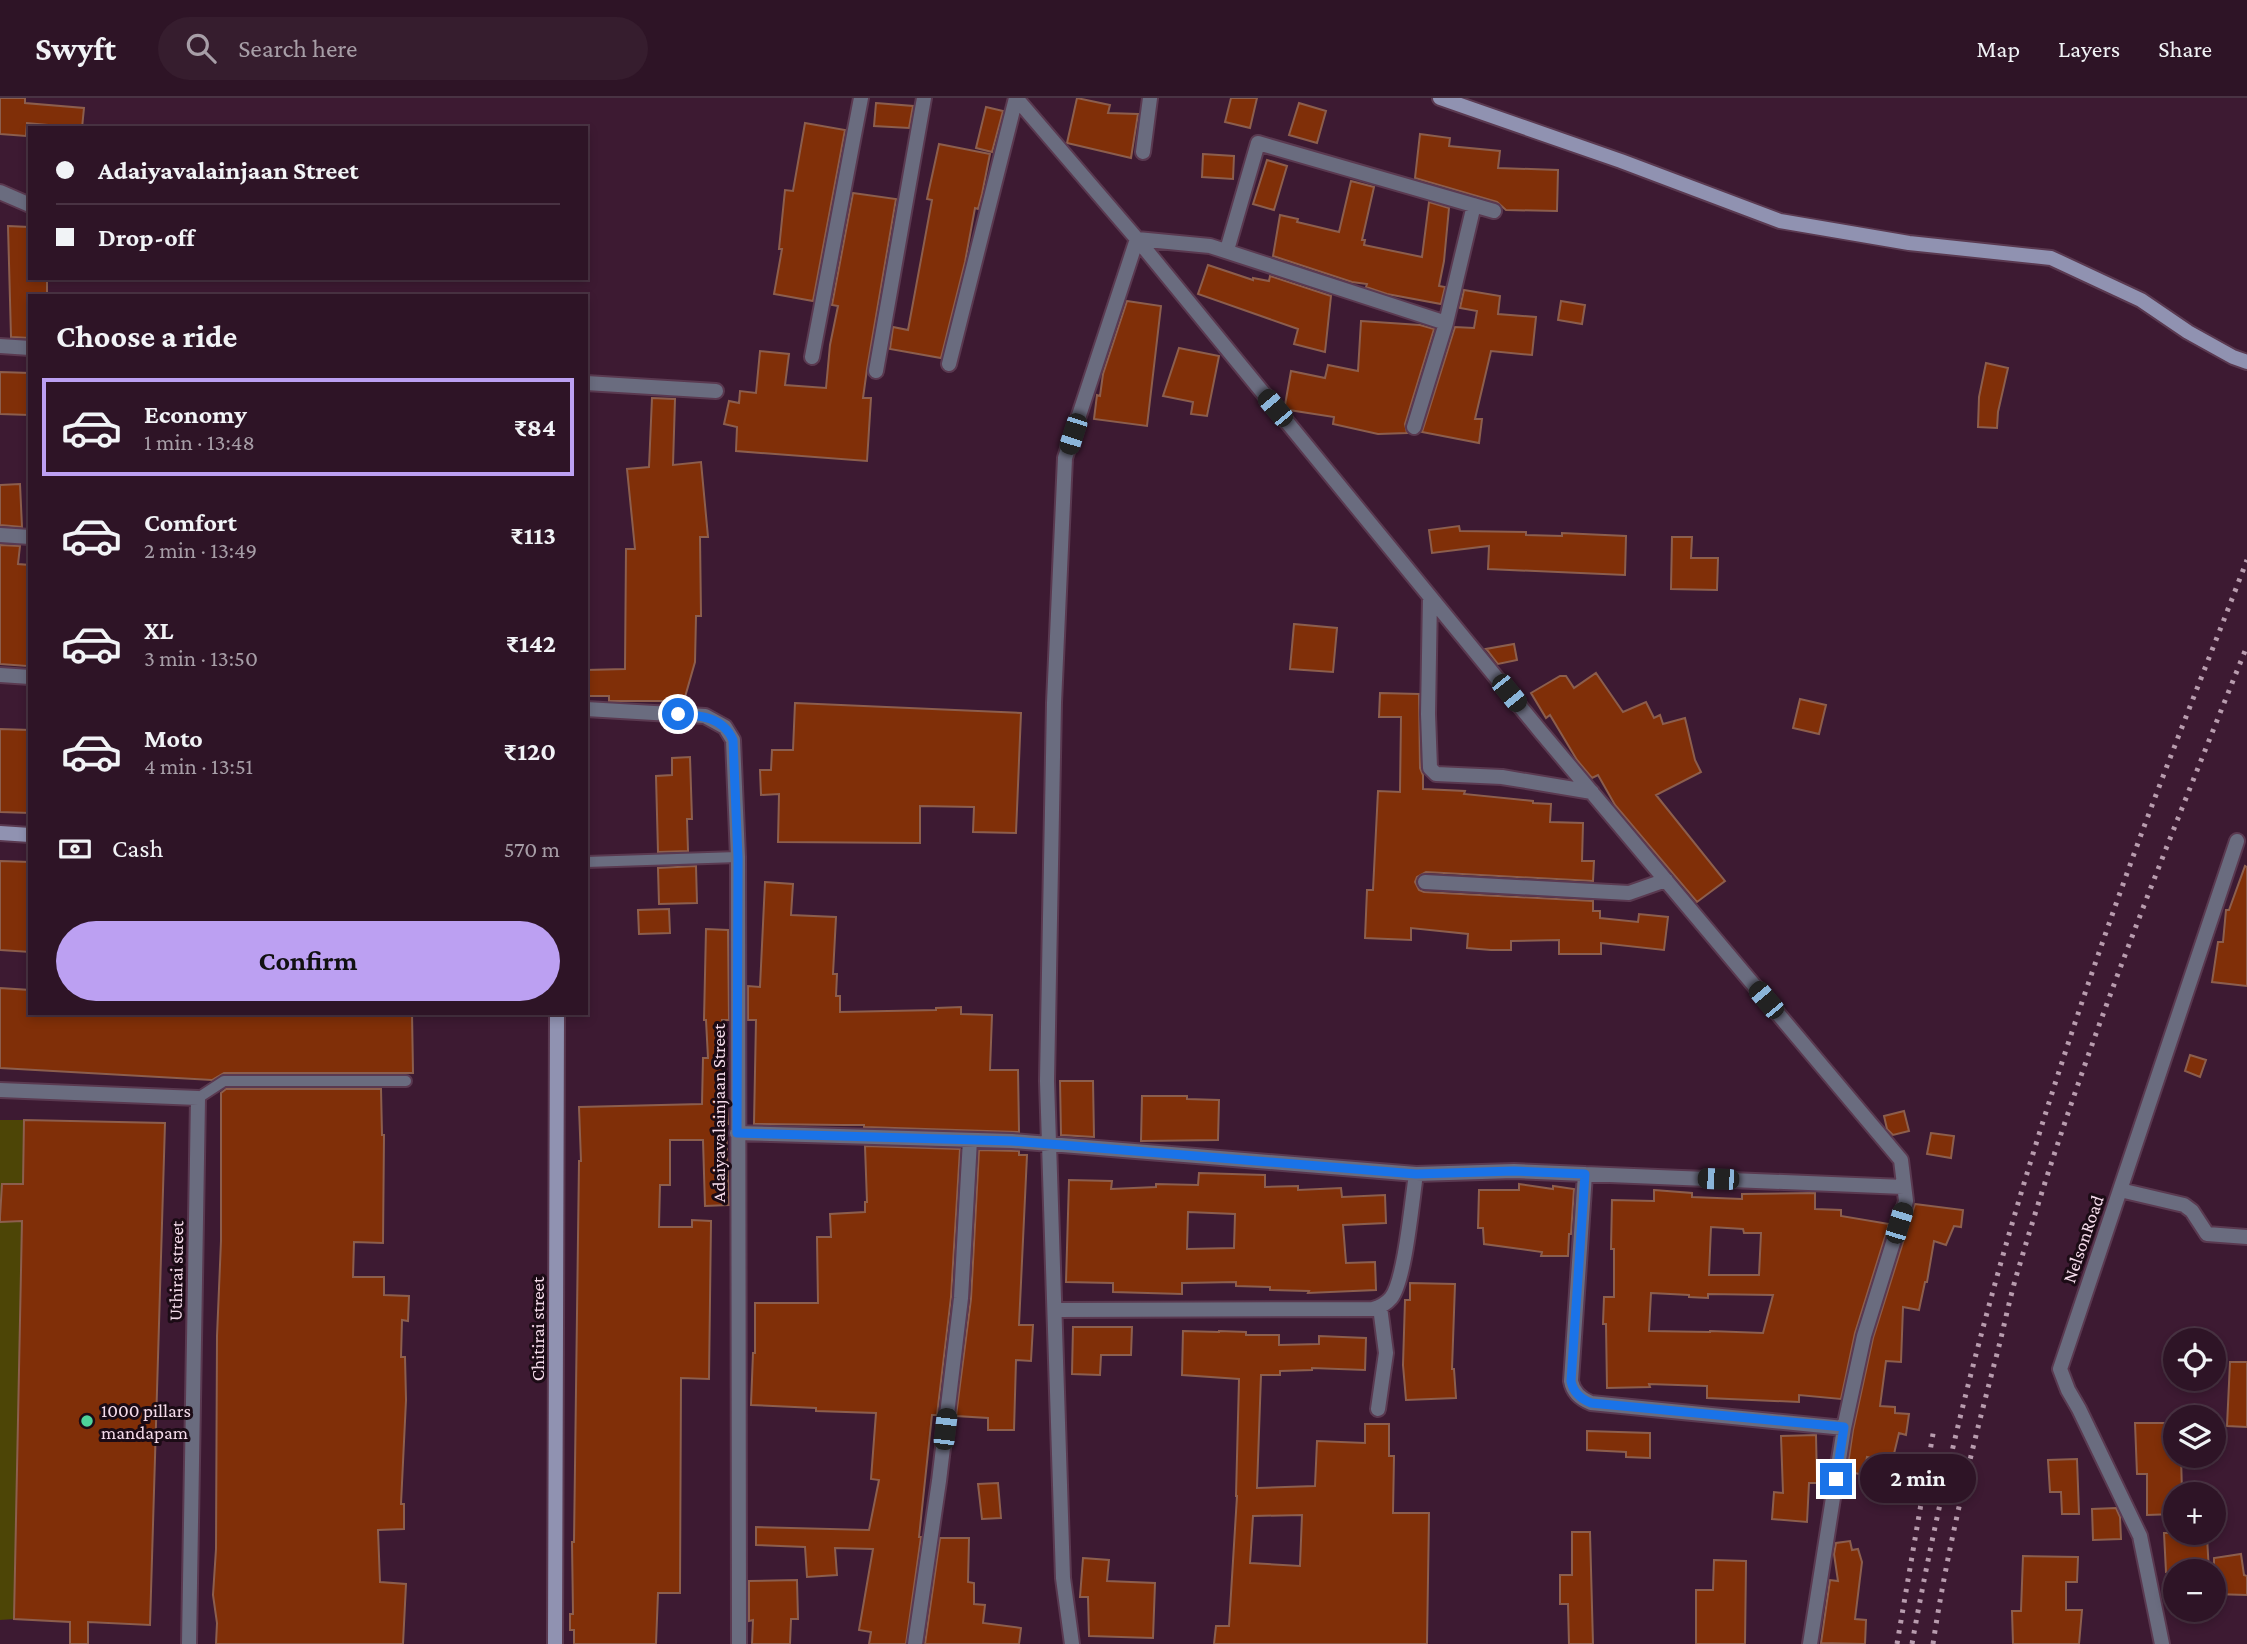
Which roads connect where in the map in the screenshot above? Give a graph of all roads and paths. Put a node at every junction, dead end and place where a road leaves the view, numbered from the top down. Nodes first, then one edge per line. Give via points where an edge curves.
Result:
1 (861, 98) edge
2 (924, 98) edge
3 (1016, 98) edge
4 (1150, 98) edge
5 (1440, 98) edge
6 (1143, 152) dead end
7 (0, 192) edge
8 (28, 204) edge
9 (1474, 205) junction
10 (1494, 211) dead end
11 (1137, 239) junction
12 (1227, 250) junction
13 (1446, 323) junction
14 (0, 346) edge
15 (28, 348) edge
16 (812, 357) dead end
17 (2247, 362) edge
18 (949, 364) dead end
19 (876, 371) dead end
20 (588, 383) edge
21 (716, 391) dead end
22 (1415, 426) dead end
23 (0, 535) edge
24 (28, 537) edge
25 (1430, 597) junction
26 (0, 675) edge
27 (28, 677) edge
28 (588, 709) edge
29 (1592, 792) junction
30 (0, 834) edge
31 (28, 835) edge
32 (2237, 841) dead end
33 (738, 858) junction
34 (588, 862) edge
35 (1666, 880) junction
36 (1425, 882) dead end
37 (557, 1015) edge
38 (406, 1081) dead end
39 (0, 1090) edge
40 (198, 1098) junction
41 (737, 1133) junction
42 (970, 1140) junction
43 (1050, 1144) junction
44 (1416, 1174) junction
45 (1585, 1174) junction
46 (1904, 1186) junction
47 (2120, 1190) junction
48 (2247, 1237) edge
49 (1380, 1307) junction
50 (1056, 1310) junction
51 (1378, 1409) dead end
52 (1844, 1427) junction
53 (190, 1644) edge
54 (555, 1644) edge
55 (739, 1644) edge
56 (915, 1644) edge
57 (1072, 1644) edge
58 (1810, 1644) edge
59 (2162, 1644) edge

1 - 16 street
2 - 19 street
3 - 11 street
3 - 18 street
4 - 6 street
5 - 17 main road via 1780,221 1909,243 2051,258 2141,300 2188,332
7 - 8 street
9 - 10 street
9 - 12 street via 1258,143
9 - 13 street
11 - 12 street
11 - 25 street
11 - 43 street via 1065,458 1054,716 1047,1081
12 - 13 street
13 - 22 street
14 - 15 street
20 - 21 street
23 - 24 street
25 - 29 street
25 - 29 street via 1430,768 1436,774 1502,777
26 - 27 street
28 - 33 street, Adaiyavalainjaan Street via 701,715 725,727 733,740
29 - 35 street
30 - 31 main road
32 - 47 street, NelsonRoad
33 - 34 lane
33 - 41 street, Adaiyavalainjaan Street
35 - 36 street via 1629,893
35 - 46 street via 1901,1160
37 - 54 main road, Chitirai street
38 - 40 lane via 224,1082
39 - 40 street
40 - 53 street, Uthirai street
41 - 42 street
41 - 55 street, Adaiyavalainjaan Street
42 - 43 street
42 - 56 street via 961,1298
43 - 44 street
43 - 50 street
44 - 45 street
44 - 49 street via 1399,1280 1392,1297
45 - 46 street
45 - 52 street via 1571,1381 1582,1399
46 - 52 street via 1906,1201 1864,1336
47 - 48 street via 2184,1205 2207,1234
47 - 59 street, NelsonRoad via 2060,1369 2140,1536
49 - 50 street
49 - 51 street via 1386,1353
50 - 57 street via 1063,1578
52 - 58 street

